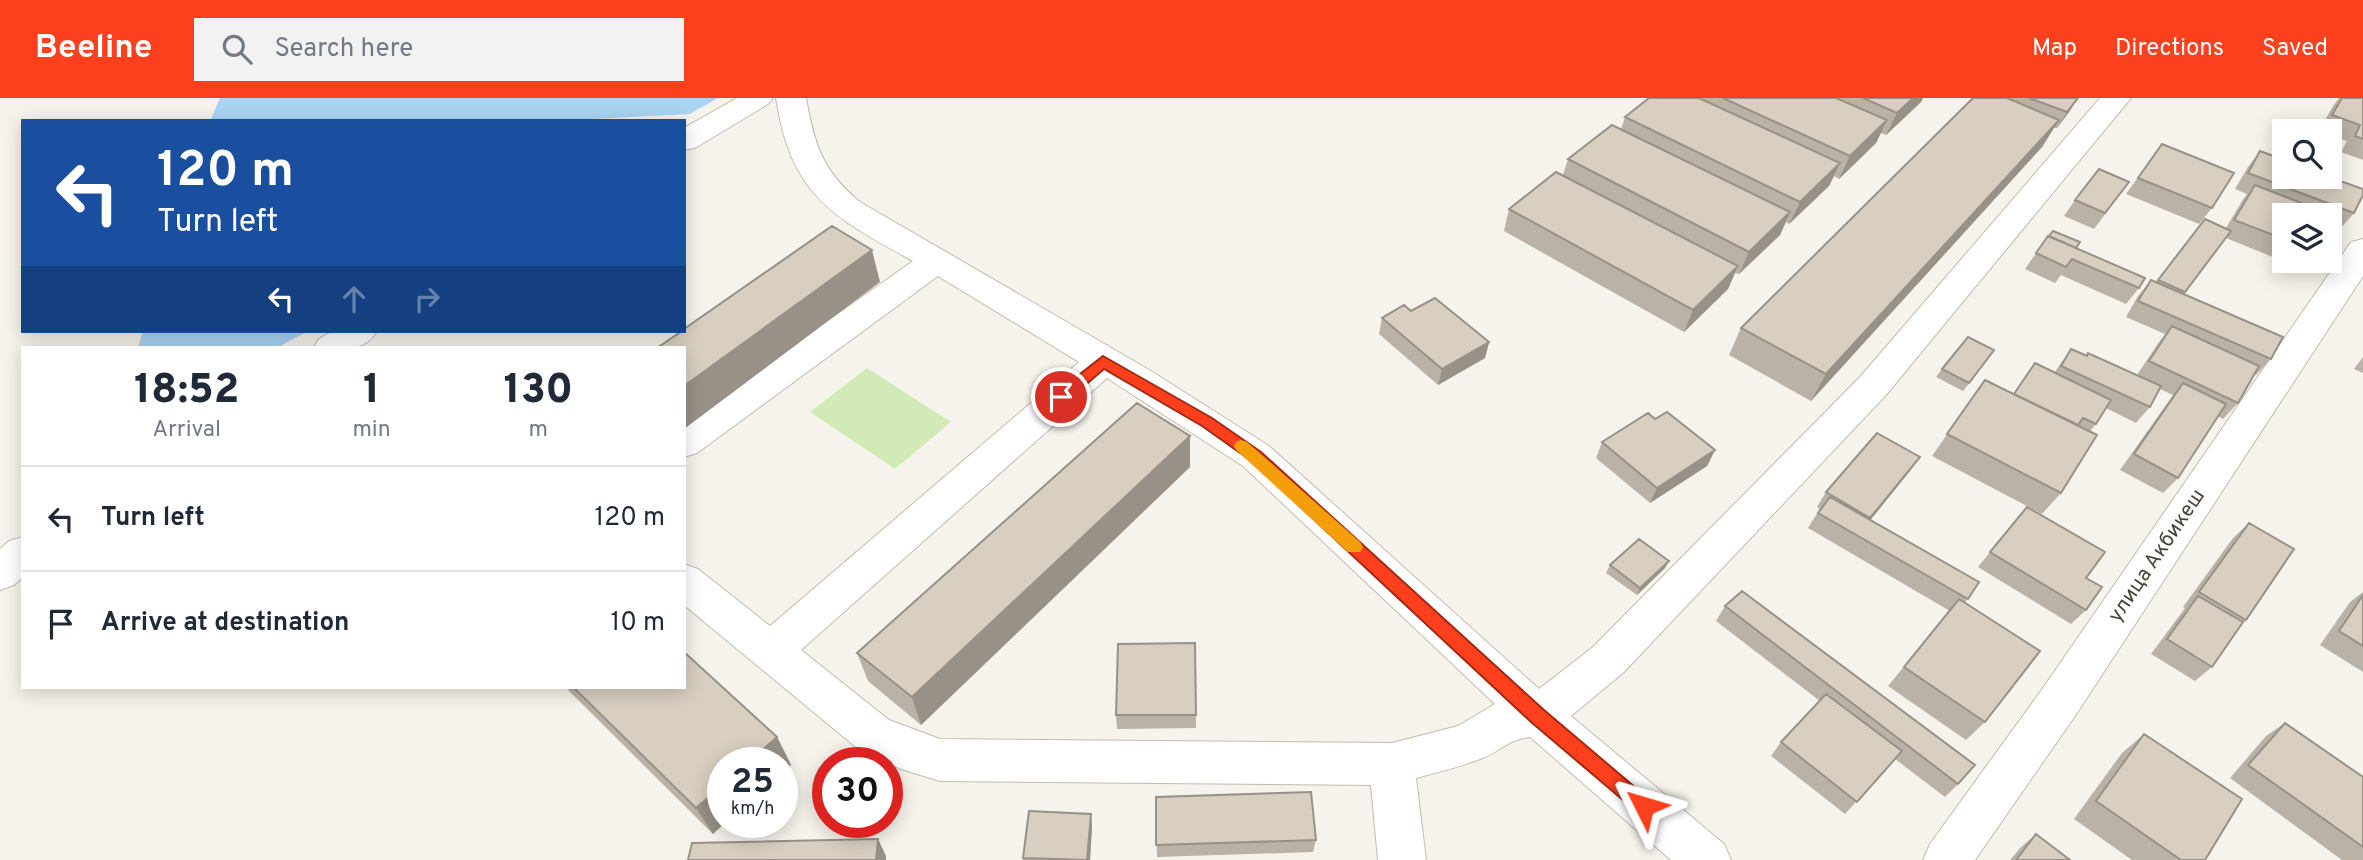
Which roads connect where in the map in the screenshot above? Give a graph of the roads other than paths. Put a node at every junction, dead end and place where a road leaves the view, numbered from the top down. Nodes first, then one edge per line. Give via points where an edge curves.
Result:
1 (758, 98) edge
2 (791, 98) edge
3 (2116, 98) edge
4 (686, 140) edge
5 (2363, 250) edge
6 (937, 260) junction
7 (357, 333) edge
8 (334, 346) edge
9 (1103, 361) junction
10 (686, 442) edge
11 (21, 555) edge
12 (0, 573) edge
13 (686, 583) edge
14 (770, 652) junction
15 (1538, 716) junction
16 (1392, 764) junction
17 (1402, 860) edge
18 (1707, 860) edge
19 (1947, 860) edge

1 - 4 street
2 - 6 street via 804,156 825,187 862,219
3 - 15 street via 1873,386 1608,660
5 - 19 street, улица Акбикеш
6 - 9 street
6 - 10 street
7 - 8 street
9 - 14 street
9 - 15 street via 1256,456
11 - 12 street
13 - 14 street
14 - 16 street via 873,734 940,760
15 - 16 street via 1501,722 1469,743
15 - 18 street
16 - 17 street

